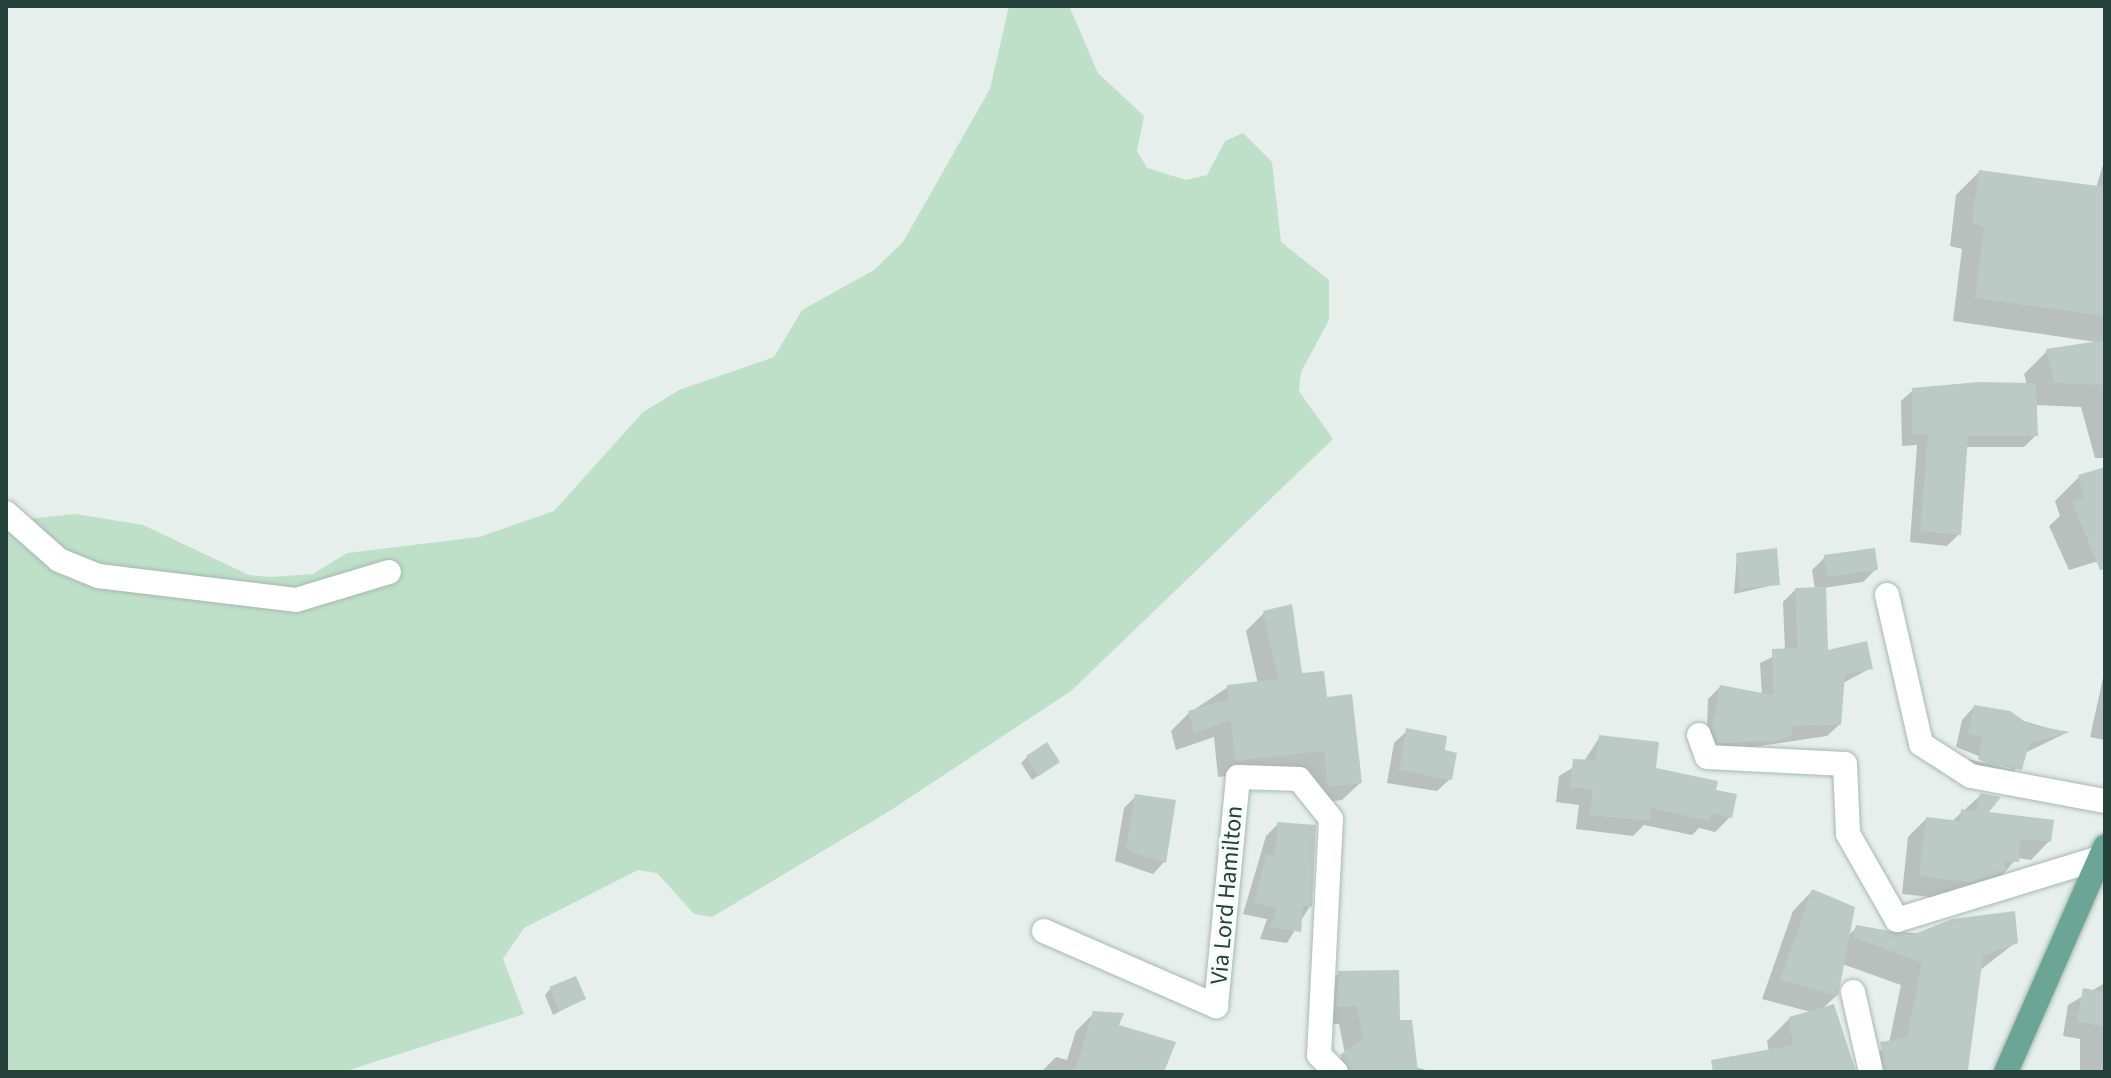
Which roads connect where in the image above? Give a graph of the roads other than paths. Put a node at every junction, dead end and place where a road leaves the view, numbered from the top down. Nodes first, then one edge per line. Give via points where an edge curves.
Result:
1 (6, 513) edge
2 (389, 572) dead end
3 (1887, 595) dead end
4 (1699, 735) dead end
5 (2105, 801) edge
6 (2102, 852) edge
7 (1044, 931) dead end
8 (1853, 992) dead end
9 (2002, 1071) edge
10 (1336, 1072) edge
11 (1871, 1072) edge

1 - 2 street via 59,560 98,576 296,600
3 - 5 street via 1921,744 1971,776
4 - 6 street via 1707,757 1845,764 1848,834 1897,920
6 - 9 main road
7 - 10 street, Via Lord Hamilton via 1216,1006 1238,777 1299,779 1331,819 1319,1055
8 - 11 street

